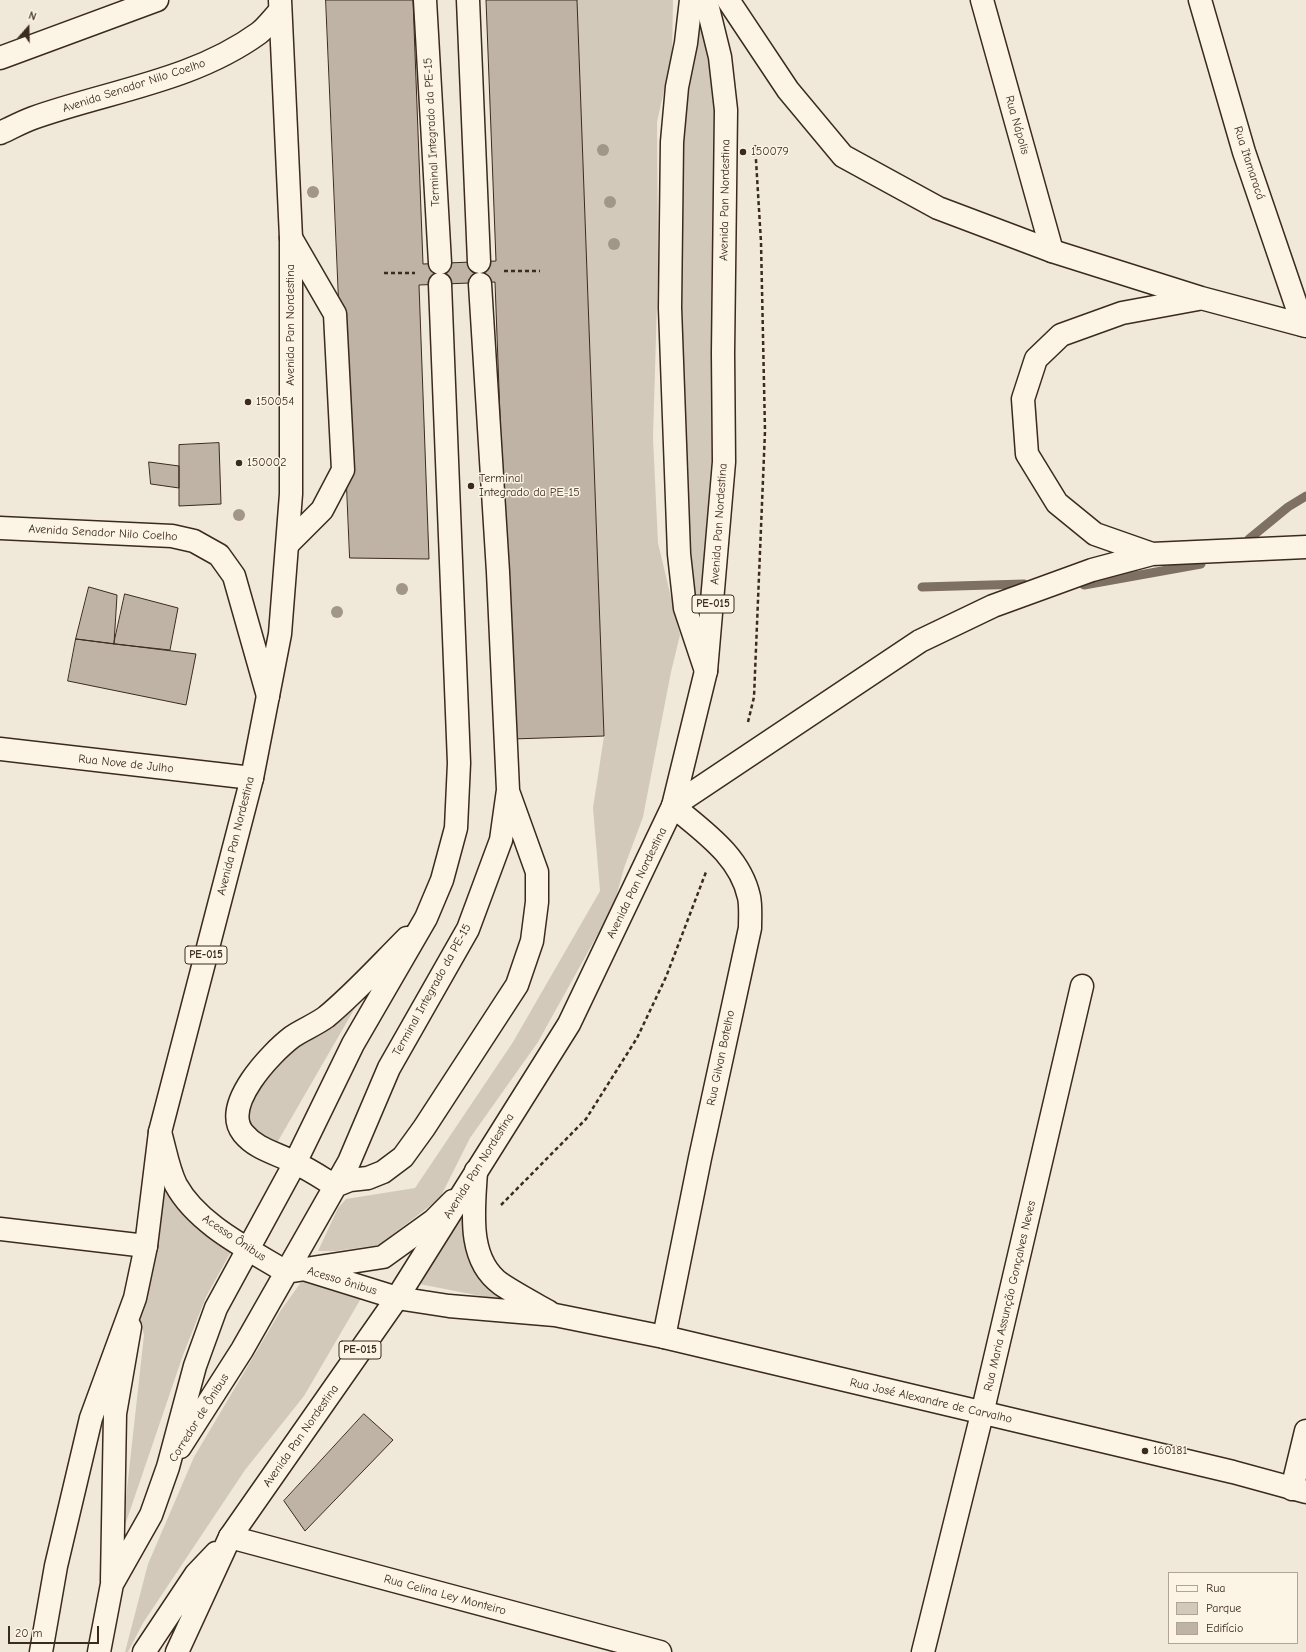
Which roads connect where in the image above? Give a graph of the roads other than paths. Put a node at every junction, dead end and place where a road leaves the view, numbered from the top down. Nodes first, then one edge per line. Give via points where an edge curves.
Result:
1 (157, 0) edge
2 (425, 0) edge
3 (468, 0) edge
4 (691, 0) edge
5 (706, 0) edge
6 (728, 0) edge
7 (982, 0) edge
8 (1200, 0) edge
9 (280, 6) edge
10 (0, 58) edge
11 (0, 133) edge
12 (290, 238) junction
13 (1052, 251) junction
14 (480, 262) dead end
15 (480, 284) dead end
16 (1201, 298) junction
17 (1304, 325) edge
18 (0, 528) edge
19 (288, 544) junction
20 (1306, 547) edge
21 (1152, 554) junction
22 (706, 671) junction
23 (268, 696) junction
24 (0, 749) edge
25 (252, 778) junction
26 (508, 790) junction
27 (674, 806) junction
28 (426, 918) junction
29 (1082, 986) dead end
30 (160, 1132) junction
31 (295, 1163) junction
32 (476, 1171) junction
33 (335, 1186) junction
34 (461, 1194) junction
35 (0, 1229) edge
36 (146, 1246) junction
37 (248, 1248) junction
38 (294, 1270) junction
39 (135, 1298) junction
40 (397, 1298) junction
41 (555, 1316) junction
42 (664, 1337) junction
43 (982, 1414) junction
44 (1306, 1431) edge
45 (168, 1467) junction
46 (1299, 1491) edge
47 (230, 1537) junction
48 (112, 1584) junction
49 (41, 1652) edge
50 (99, 1652) edge
51 (144, 1652) edge
52 (177, 1652) edge
53 (660, 1652) edge
54 (923, 1652) edge

1 - 10 main road
2 - 28 main road, Terminal Integrado da PE-15 via 440,274 459,763 456,828 442,880
3 - 14 main road
4 - 22 main road via 677,87 672,142 670,308 678,554 685,608
5 - 22 main road, Avenida Pan Nordestina / PE-015 via 720,57 726,110 724,462
6 - 13 main road via 788,90 843,156 938,208
7 - 13 main road, Rua Nápolis
8 - 17 main road, Rua Itamaracá via 1244,152
9 - 11 main road, Avenida Senador Nilo Coelho via 260,31 199,67 33,118
9 - 12 main road, Avenida Pan Nordestina / PE-015
12 - 19 main road, Avenida Pan Nordestina / PE-015 via 291,494
12 - 19 main road via 335,314 344,470 322,510
13 - 16 main road
15 - 26 main road, Terminal Integrado da PE-15 via 498,572
16 - 17 main road
16 - 21 main road via 1122,313 1061,335 1036,359 1023,399 1027,454 1058,503 1095,534
18 - 23 main road, Avenida Senador Nilo Coelho via 172,536 194,541 219,555 234,576
19 - 23 main road, Avenida Pan Nordestina / PE-015 via 280,634
20 - 21 main road
21 - 27 main road via 1092,570 1040,588 993,606 920,641
22 - 27 main road, Avenida Pan Nordestina / PE-015
23 - 25 main road, Avenida Pan Nordestina / PE-015
24 - 25 main road, Rua Nove de Julho
25 - 30 main road, Avenida Pan Nordestina / PE-015
26 - 33 main road, Terminal Integrado da PE-15 via 501,840 468,929 389,1068 349,1162
26 - 33 main road via 537,872 537,902 532,941 517,985 403,1157 384,1172
27 - 32 main road, Avenida Pan Nordestina / PE-015 via 569,1024
27 - 42 main road, Rua Gilvan Botelho via 723,848 738,869 750,897 750,928
28 - 31 main road, Terminal Integrado da PE-15 via 353,1044
28 - 31 main road via 365,981 325,1017 286,1042 253,1077 247,1087 239,1110 238,1119 242,1132 255,1145
29 - 43 main road, Rua Maria Assunção Gonçalves Neves
30 - 36 main road, Avenida Pan Nordestina / PE-015
30 - 37 main road, Acesso Ônibus via 171,1173 188,1202 203,1218
31 - 33 main road
31 - 37 main road, Corredor de Ônibus
32 - 34 main road, Avenida Pan Nordestina / PE-015
32 - 41 main road, Rua José Alexandre de Carvalho via 474,1220 478,1253 486,1270 500,1283
33 - 38 main road, Corredor de Ônibus
34 - 38 main road via 433,1221 383,1256
34 - 40 main road, Avenida Pan Nordestina / PE-015
35 - 36 main road
36 - 39 main road, Avenida Pan Nordestina / PE-015
37 - 38 main road, Acesso Ônibus
37 - 45 main road, Corredor de Ônibus via 216,1308 195,1366
38 - 40 main road, Acesso ônibus
38 - 45 main road, Corredor de Ônibus
39 - 48 main road via 116,1414
39 - 49 main road, Avenida Pan Nordestina / PE-015 via 91,1418 56,1566
40 - 41 main road, Rua José Alexandre de Carvalho via 449,1306
40 - 47 main road, Avenida Pan Nordestina / PE-015
41 - 42 main road, Rua José Alexandre de Carvalho
42 - 43 main road, Rua José Alexandre de Carvalho
43 - 46 main road, Rua José Alexandre de Carvalho via 1233,1472
43 - 54 main road, Rua Maria Assunção Gonçalves Neves
44 - 46 main road
45 - 48 main road via 151,1515
47 - 51 main road via 196,1574
47 - 52 main road, Avenida Pan Nordestina / PE-015
47 - 53 main road, Rua Celina Ley Monteiro
48 - 50 main road

